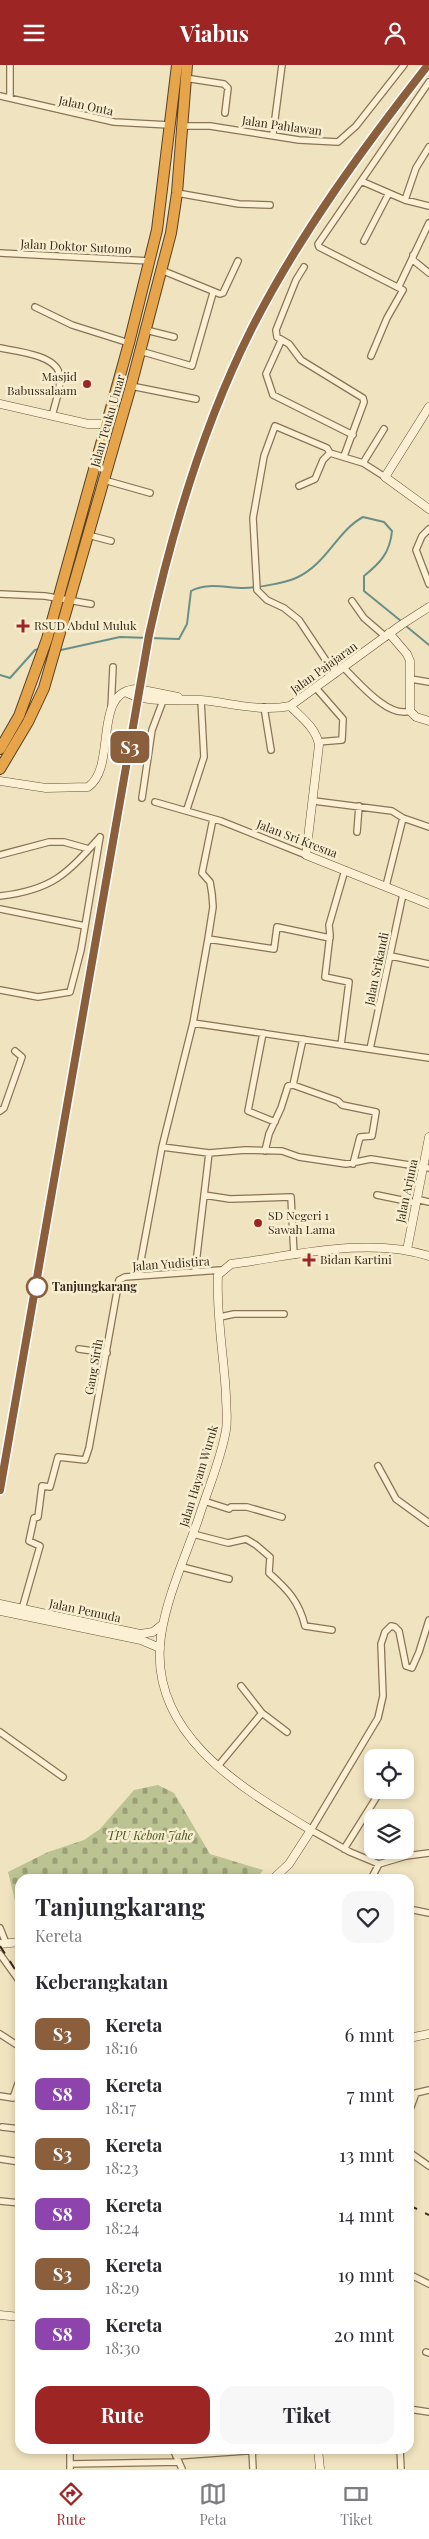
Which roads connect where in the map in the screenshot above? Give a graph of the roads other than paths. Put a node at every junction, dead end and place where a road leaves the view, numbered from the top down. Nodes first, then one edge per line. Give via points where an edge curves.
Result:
1 (10, 65) edge
2 (177, 65) edge
3 (187, 65) edge
4 (282, 65) edge
5 (404, 65) edge
6 (185, 78) junction
7 (429, 82) edge
8 (0, 96) edge
9 (10, 98) junction
10 (225, 113) dead end
11 (169, 125) junction
12 (182, 126) junction
13 (273, 135) junction
14 (429, 147) edge
15 (361, 181) junction
16 (177, 193) junction
17 (389, 193) junction
18 (405, 200) junction
19 (270, 205) dead end
20 (429, 207) edge
21 (429, 223) edge
22 (364, 241) dead end
23 (319, 242) junction
24 (314, 251) dead end
25 (0, 253) edge
26 (413, 254) junction
27 (150, 261) junction
28 (238, 261) dead end
29 (304, 267) dead end
30 (161, 270) junction
31 (429, 273) edge
32 (399, 287) junction
33 (214, 293) junction
34 (34, 307) dead end
35 (146, 330) junction
36 (174, 337) dead end
37 (282, 341) junction
38 (129, 343) junction
39 (0, 348) edge
40 (140, 351) junction
41 (371, 356) dead end
42 (131, 386) junction
43 (196, 399) dead end
44 (0, 403) edge
45 (429, 407) edge
46 (52, 416) junction
47 (88, 424) junction
48 (106, 424) junction
49 (384, 429) dead end
50 (353, 435) junction
51 (104, 436) junction
52 (100, 448) junction
53 (113, 451) junction
54 (330, 453) junction
55 (344, 456) junction
56 (363, 463) junction
57 (385, 477) junction
58 (103, 484) junction
59 (89, 485) junction
60 (299, 486) dead end
61 (150, 493) dead end
62 (429, 509) edge
63 (429, 529) edge
64 (88, 535) junction
65 (111, 541) dead end
66 (429, 584) edge
67 (0, 594) edge
68 (58, 597) junction
69 (69, 600) junction
70 (352, 601) dead end
71 (91, 604) dead end
72 (429, 607) edge
73 (388, 635) junction
74 (114, 667) dead end
75 (344, 668) junction
76 (335, 673) junction
77 (411, 679) junction
78 (429, 682) edge
79 (316, 688) junction
80 (164, 698) junction
81 (201, 700) junction
82 (290, 706) junction
83 (264, 707) junction
84 (111, 709) junction
85 (410, 711) junction
86 (429, 721) edge
87 (318, 742) junction
88 (0, 749) edge
89 (271, 750) dead end
90 (0, 769) edge
91 (0, 781) edge
92 (142, 798) dead end
93 (314, 801) junction
94 (155, 802) dead end
95 (359, 807) junction
96 (187, 809) junction
97 (402, 818) junction
98 (213, 819) junction
99 (429, 827) edge
100 (357, 833) dead end
101 (89, 849) junction
102 (0, 855) edge
103 (306, 855) junction
104 (345, 870) junction
105 (386, 886) junction
106 (403, 894) junction
107 (0, 897) edge
108 (429, 904) edge
109 (0, 909) edge
110 (85, 926) junction
111 (330, 938) junction
112 (208, 939) junction
113 (391, 956) junction
114 (429, 964) edge
115 (0, 990) edge
116 (194, 1023) junction
117 (263, 1033) junction
118 (303, 1039) junction
119 (340, 1045) junction
120 (370, 1049) junction
121 (15, 1051) dead end
122 (429, 1058) edge
123 (293, 1085) junction
124 (0, 1111) edge
125 (275, 1123) junction
126 (429, 1137) edge
127 (162, 1147) junction
128 (265, 1151) junction
129 (209, 1153) junction
130 (353, 1164) junction
131 (427, 1168) edge
132 (204, 1195) junction
133 (377, 1195) dead end
134 (416, 1201) junction
135 (429, 1202) edge
136 (407, 1249) junction
137 (294, 1255) junction
138 (429, 1256) edge
139 (221, 1270) junction
140 (195, 1272) junction
141 (138, 1276) junction
142 (122, 1278) joint
143 (284, 1314) dead end
144 (220, 1317) junction
145 (79, 1349) dead end
146 (107, 1353) junction
147 (378, 1466) dead end
148 (204, 1501) junction
149 (282, 1517) dead end
150 (429, 1523) edge
151 (193, 1534) junction
152 (182, 1567) junction
153 (229, 1579) dead end
154 (0, 1604) edge
155 (22, 1609) junction
156 (0, 1611) edge
157 (429, 1621) edge
158 (163, 1624) junction
159 (332, 1630) dead end
160 (160, 1648) junction
161 (241, 1686) dead end
162 (262, 1713) junction
163 (287, 1731) dead end
164 (0, 1732) edge
165 (218, 1767) junction
166 (63, 1777) dead end
167 (375, 1799) edge
168 (311, 1830) junction
169 (344, 1849) junction
170 (429, 1853) edge
171 (379, 1864) junction
172 (278, 1874) edge
173 (374, 1874) edge
174 (414, 1910) edge
175 (429, 1913) edge
176 (0, 1928) edge
177 (3, 1943) edge
178 (0, 1954) edge
179 (15, 1975) edge
180 (0, 2034) edge
181 (429, 2034) edge
182 (414, 2037) edge
183 (15, 2044) edge
184 (429, 2090) edge
185 (15, 2092) edge
186 (416, 2093) joint
187 (0, 2095) edge
188 (414, 2098) edge
189 (2, 2127) dead end
190 (15, 2128) edge
191 (414, 2156) edge
192 (0, 2159) edge
193 (15, 2161) edge
194 (429, 2166) edge
195 (0, 2201) edge
196 (15, 2202) edge
197 (414, 2276) edge
198 (429, 2284) edge
199 (0, 2315) edge
200 (15, 2316) edge
201 (414, 2410) edge
202 (429, 2412) edge
203 (70, 2454) edge
204 (176, 2454) edge
205 (219, 2454) edge
206 (252, 2454) edge
207 (318, 2454) edge
208 (400, 2454) edge
209 (178, 2459) junction
210 (70, 2467) edge
211 (182, 2469) edge
212 (253, 2469) edge
213 (320, 2469) edge
214 (401, 2469) edge

1 - 9 street
2 - 11 highway, Jalan Teuku Umar
3 - 6 highway, Jalan Teuku Umar
4 - 13 street
5 - 13 street, Jalan Pahlawan via 356,126 338,142
6 - 10 street via 224,83 228,87
6 - 12 highway, Jalan Teuku Umar
7 - 15 street
8 - 9 street, Jalan Onta
9 - 11 street, Jalan Onta via 114,122
11 - 27 highway, Jalan Teuku Umar via 161,206
12 - 13 street, Jalan Pahlawan via 210,126
12 - 16 highway, Jalan Teuku Umar
14 - 18 street via 416,168
15 - 17 street
15 - 23 street
16 - 19 street via 239,204
16 - 30 highway, Jalan Teuku Umar
17 - 18 street
17 - 22 street
18 - 20 street
21 - 26 street
23 - 24 street
23 - 32 street via 319,247
25 - 27 street, Jalan Doktor Sutomo
26 - 31 street via 413,259
26 - 32 street
27 - 38 highway, Jalan Teuku Umar
28 - 33 street via 223,293
29 - 37 street via 276,330
30 - 33 street
30 - 35 highway, Jalan Teuku Umar
32 - 41 street via 404,292 387,318
33 - 40 street via 192,366
34 - 38 street via 72,325
35 - 36 street
35 - 40 highway, Jalan Teuku Umar
37 - 50 street via 289,344 301,360 363,398
37 - 50 street via 266,375 273,395
38 - 48 highway, Jalan Teuku Umar
39 - 46 street via 30,353 57,368 59,381
40 - 42 highway, Jalan Teuku Umar
42 - 43 street
42 - 53 highway, Jalan Teuku Umar
44 - 46 street
45 - 57 street
46 - 47 street
47 - 48 street
47 - 51 street
48 - 51 highway, Jalan Teuku Umar
49 - 56 street
50 - 55 street
51 - 52 highway, Jalan Teuku Umar
52 - 53 highway
52 - 59 highway, Jalan Teuku Umar
53 - 58 highway, Jalan Teuku Umar
54 - 55 street
54 - 60 street via 323,460 315,479
54 - 76 street via 327,448 275,426 264,456 254,502 252,531 257,590 299,621
55 - 56 street
56 - 57 street
57 - 62 street
58 - 59 highway
58 - 61 street
58 - 64 highway, Jalan Teuku Umar
59 - 68 highway, Jalan Teuku Umar
63 - 66 street via 416,550
64 - 65 street
64 - 69 highway, Jalan Teuku Umar
67 - 68 street
68 - 69 street
68 - 88 highway, Jalan Teuku Umar via 31,686
69 - 71 street
69 - 90 highway, Jalan Teuku Umar via 44,688
70 - 73 street via 364,618
72 - 73 street, Jalan Pajajaran
73 - 75 street, Jalan Pajajaran
73 - 77 street via 407,654
74 - 84 street
75 - 76 street, Jalan Pajajaran
75 - 85 street via 386,708 403,713
76 - 79 street, Jalan Pajajaran
77 - 78 street
77 - 85 street
79 - 82 street, Jalan Pajajaran
79 - 87 street via 343,719 342,740
80 - 81 street, Jalan Pajajaran
80 - 84 street, Jalan Pajajaran via 132,696 124,692
80 - 92 street via 152,730
81 - 83 street, Jalan Pajajaran
81 - 96 street via 204,757
82 - 83 street, Jalan Pajajaran
82 - 87 street via 311,727
83 - 89 street
84 - 91 street via 101,773 88,787 46,788
85 - 86 street via 416,717
87 - 93 street
93 - 95 street
93 - 103 street
94 - 96 street, Jalan Sri Kresna
95 - 97 street via 392,811
95 - 100 street
96 - 98 street, Jalan Sri Kresna
97 - 99 street
97 - 105 street
98 - 103 street, Jalan Sri Kresna
98 - 112 street via 202,873 210,882 212,894
101 - 102 street via 64,842 49,842
101 - 107 street via 78,863 49,883 30,892
101 - 110 street via 100,837
103 - 104 street, Jalan Sri Kresna
104 - 105 street, Jalan Sri Kresna
104 - 111 street via 329,925
105 - 106 street, Jalan Sri Kresna
106 - 108 street, Jalan Sri Kresna
106 - 113 street, Jalan Srikandi
109 - 110 street
110 - 115 street via 70,992 38,997
111 - 112 street via 278,927 274,949
111 - 119 street via 326,977 349,982
112 - 116 street
113 - 114 street
113 - 120 street, Jalan Srikandi
116 - 117 street
116 - 127 street
117 - 118 street
117 - 125 street via 248,1111
118 - 119 street
118 - 123 street
119 - 120 street
120 - 122 street
121 - 124 street via 22,1057
123 - 125 street via 288,1086
123 - 130 street via 342,1105 376,1112 371,1137 360,1137
125 - 128 street
126 - 131 street, Jalan Arjuna
127 - 129 street
127 - 141 street
128 - 129 street
128 - 130 street
129 - 132 street
130 - 131 street via 372,1159
131 - 134 street, Jalan Arjuna
132 - 137 street via 230,1199 291,1197
132 - 140 street
133 - 134 street
134 - 135 street
134 - 136 street, Jalan Arjuna
136 - 137 street via 370,1247
136 - 138 street
137 - 139 street via 231,1264
139 - 140 street, Jalan Yudistira
139 - 144 street, Jalan Hayam Wuruk via 218,1281
140 - 141 street, Jalan Yudistira
141 - 142 street, Jalan Yudistira
142 - 146 street, Gang Sirih via 118,1283
143 - 144 street
144 - 148 street, Jalan Hayam Wuruk via 226,1427
145 - 146 street
146 - 155 street, Gang Sirih via 85,1460 58,1457 50,1487 42,1486 38,1517 34,1518 29,1541 40,1546
147 - 150 street via 396,1499
148 - 149 street via 230,1509 247,1507
148 - 151 street, Jalan Hayam Wuruk
151 - 152 street, Jalan Hayam Wuruk
151 - 159 street via 228,1543 246,1539 256,1545 270,1557 269,1573 291,1594 301,1610 305,1626
152 - 153 street
152 - 158 street, Jalan Hayam Wuruk
154 - 155 street, Jalan Pemuda
155 - 158 street, Jalan Pemuda via 140,1634
156 - 160 street, Jalan Pemuda via 141,1640
157 - 168 street via 412,1668 406,1666 399,1631 392,1626 385,1631 381,1644 382,1696 378,1718
158 - 160 street, Jalan Hayam Wuruk
160 - 165 street, Jalan Hayam Wuruk via 165,1687 174,1714 190,1738
161 - 162 street
162 - 163 street
162 - 165 street
164 - 166 street
165 - 168 street, Jalan Hayam Wuruk via 249,1793
167 - 169 street
168 - 169 street
168 - 172 street
169 - 171 street
170 - 171 street
171 - 173 street
174 - 175 street
176 - 177 street
178 - 179 street
180 - 183 street
181 - 182 street
184 - 186 street
185 - 187 street via 13,2098
186 - 188 street
189 - 190 street
191 - 194 street
192 - 193 street
195 - 196 street
197 - 198 street
199 - 200 street
201 - 202 street
203 - 210 street
204 - 209 street
205 - 209 street
206 - 212 street
207 - 213 street
208 - 214 street
209 - 210 street
209 - 211 street

